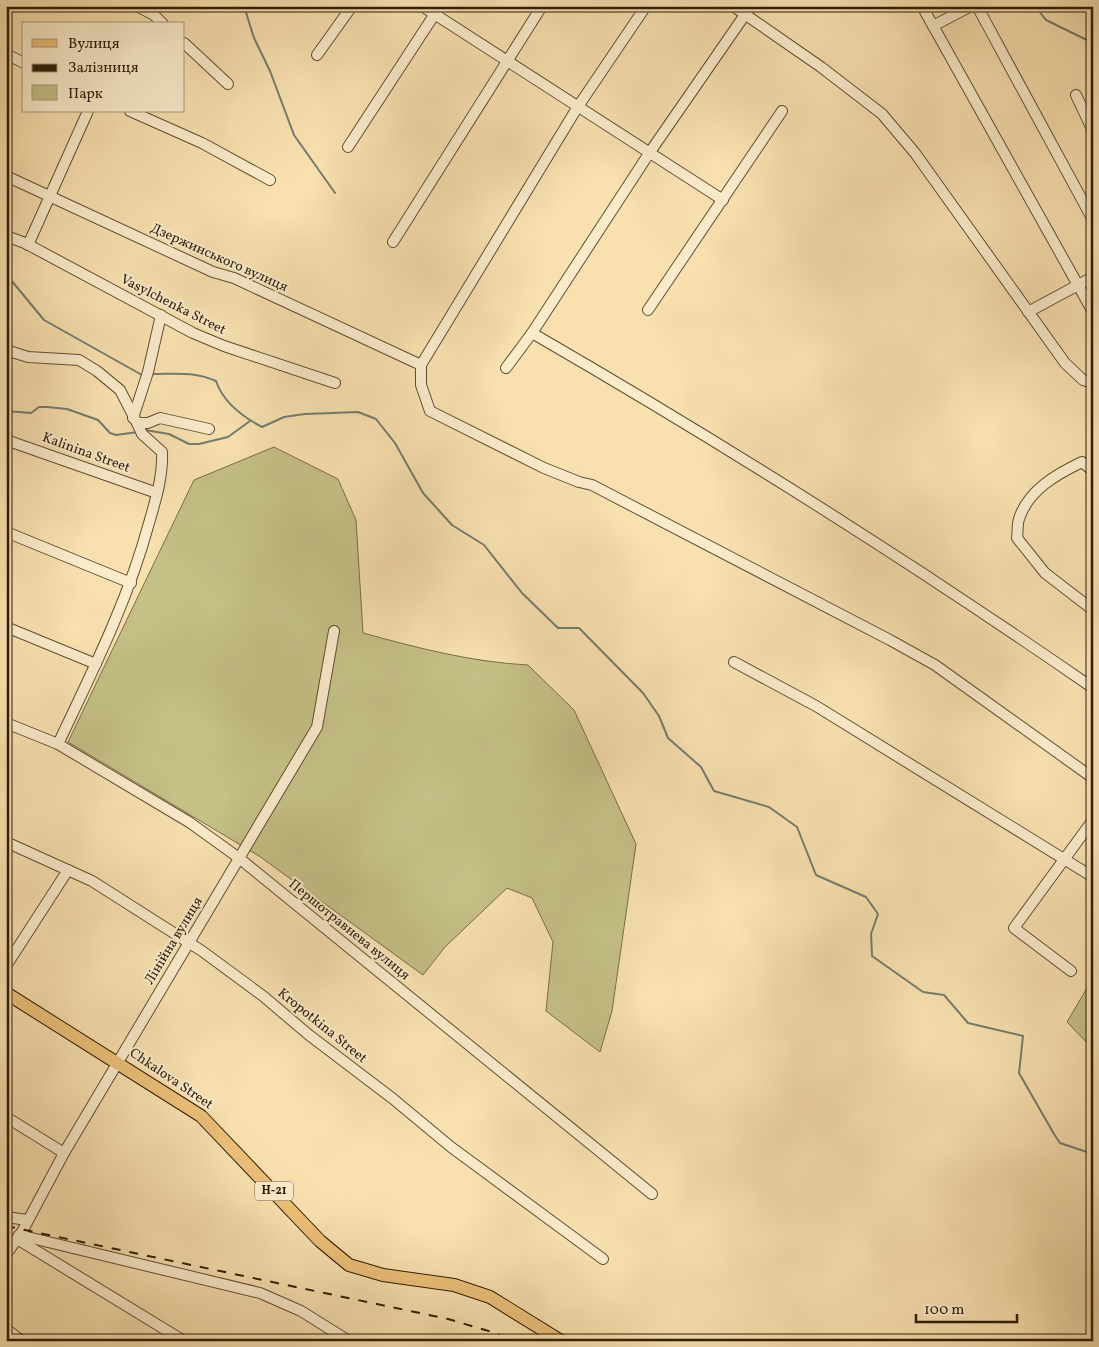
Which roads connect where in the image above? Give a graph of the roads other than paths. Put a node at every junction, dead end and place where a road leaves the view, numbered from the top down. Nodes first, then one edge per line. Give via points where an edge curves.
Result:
1 (137, 6) edge
2 (352, 6) edge
3 (422, 6) edge
4 (542, 6) edge
5 (646, 6) edge
6 (733, 6) edge
7 (922, 6) edge
8 (971, 6) edge
9 (977, 6) edge
10 (748, 10) edge
11 (437, 11) edge
12 (161, 22) edge
13 (933, 26) junction
14 (185, 44) edge
15 (6, 54) edge
16 (318, 55) dead end
17 (22, 61) edge
18 (506, 61) junction
19 (228, 84) dead end
20 (1076, 95) dead end
21 (578, 108) junction
22 (782, 111) dead end
23 (88, 112) edge
24 (132, 112) edge
25 (1093, 131) edge
26 (348, 148) dead end
27 (650, 152) junction
28 (6, 176) edge
29 (270, 180) dead end
30 (49, 197) junction
31 (723, 200) junction
32 (1093, 220) edge
33 (6, 236) edge
34 (393, 242) dead end
35 (28, 245) junction
36 (1093, 277) edge
37 (1078, 285) junction
38 (648, 310) dead end
39 (1028, 312) junction
40 (1093, 312) edge
41 (161, 315) junction
42 (532, 332) junction
43 (6, 350) edge
44 (421, 366) junction
45 (506, 368) dead end
46 (335, 383) dead end
47 (1093, 383) edge
48 (138, 426) junction
49 (209, 429) dead end
50 (6, 440) edge
51 (1093, 471) edge
52 (157, 493) junction
53 (6, 532) edge
54 (131, 583) junction
55 (1093, 610) edge
56 (6, 627) edge
57 (334, 630) dead end
58 (734, 662) dead end
59 (96, 664) junction
60 (1093, 688) edge
61 (6, 724) edge
62 (58, 744) junction
63 (1093, 778) edge
64 (1093, 820) edge
65 (6, 842) edge
66 (239, 858) junction
67 (1064, 859) junction
68 (68, 870) junction
69 (1093, 877) edge
70 (190, 942) junction
71 (6, 966) edge
72 (1071, 971) dead end
73 (6, 993) edge
74 (118, 1062) junction
75 (6, 1118) edge
76 (64, 1153) junction
77 (652, 1194) dead end
78 (6, 1217) edge
79 (28, 1220) junction
80 (18, 1237) junction
81 (6, 1254) edge
82 (603, 1259) dead end
83 (6, 1329) edge
84 (22, 1341) edge
85 (184, 1341) edge
86 (349, 1341) edge
87 (561, 1341) edge

1 - 12 street
2 - 16 street
3 - 11 street
4 - 18 street
5 - 21 street
6 - 10 street
7 - 13 street
8 - 13 street
9 - 32 street
10 - 27 street
10 - 39 street via 882,114 915,152
11 - 18 street
11 - 26 street
13 - 37 street
14 - 19 street
15 - 17 street
18 - 21 street
18 - 34 street
20 - 25 street
21 - 27 street
21 - 44 street
22 - 31 street
23 - 30 street
24 - 29 street via 202,143
27 - 31 street
27 - 42 street
28 - 30 street, Дзержинського вулиця
30 - 35 street
30 - 44 street, Дзержинського вулиця via 213,272 234,278
31 - 38 street
33 - 35 street, Vasylchenka Street
35 - 41 street, Vasylchenka Street
36 - 37 street
37 - 39 street
37 - 40 street
39 - 47 street via 1065,363 1082,380
41 - 46 street, Vasylchenka Street via 224,346
41 - 48 street
42 - 45 street
42 - 60 street via 658,405 844,523
43 - 48 street via 28,357 79,360 97,370 120,390
44 - 63 street via 421,385 430,411 544,468 592,485 890,640 935,665
48 - 49 street via 160,418
48 - 52 street via 162,452
50 - 52 street, Kalinina Street
51 - 55 street via 1082,462 1044,484 1030,497 1018,519 1017,538 1045,573
52 - 54 street
53 - 54 street
54 - 59 street
56 - 59 street
57 - 66 street, Лінійна вулиця via 317,727
58 - 67 street via 823,711
59 - 62 street
61 - 62 street, Першотравнева вулиця
62 - 66 street, Першотравнева вулиця via 189,822
64 - 67 street
65 - 68 street, Kropotkina Street
66 - 70 street, Лінійна вулиця
66 - 77 street, Першотравнева вулиця
67 - 69 street
67 - 72 street via 1014,928
68 - 70 street, Kropotkina Street via 92,881
68 - 71 street
70 - 74 street, Лінійна вулиця
70 - 82 street, Kropotkina Street via 263,996 459,1153
73 - 74 main road, Chkalova Street / Н-21
74 - 76 street, Лінійна вулиця
74 - 87 main road, Chkalova Street / Н-21 via 201,1116 320,1241 349,1265 383,1275 454,1285 490,1297
75 - 76 street
76 - 79 street, Лінійна вулиця
78 - 79 street
79 - 80 street, Лінійна вулиця
80 - 81 street, Лінійна вулиця
80 - 85 street
80 - 86 street via 260,1293 301,1311
83 - 84 street

